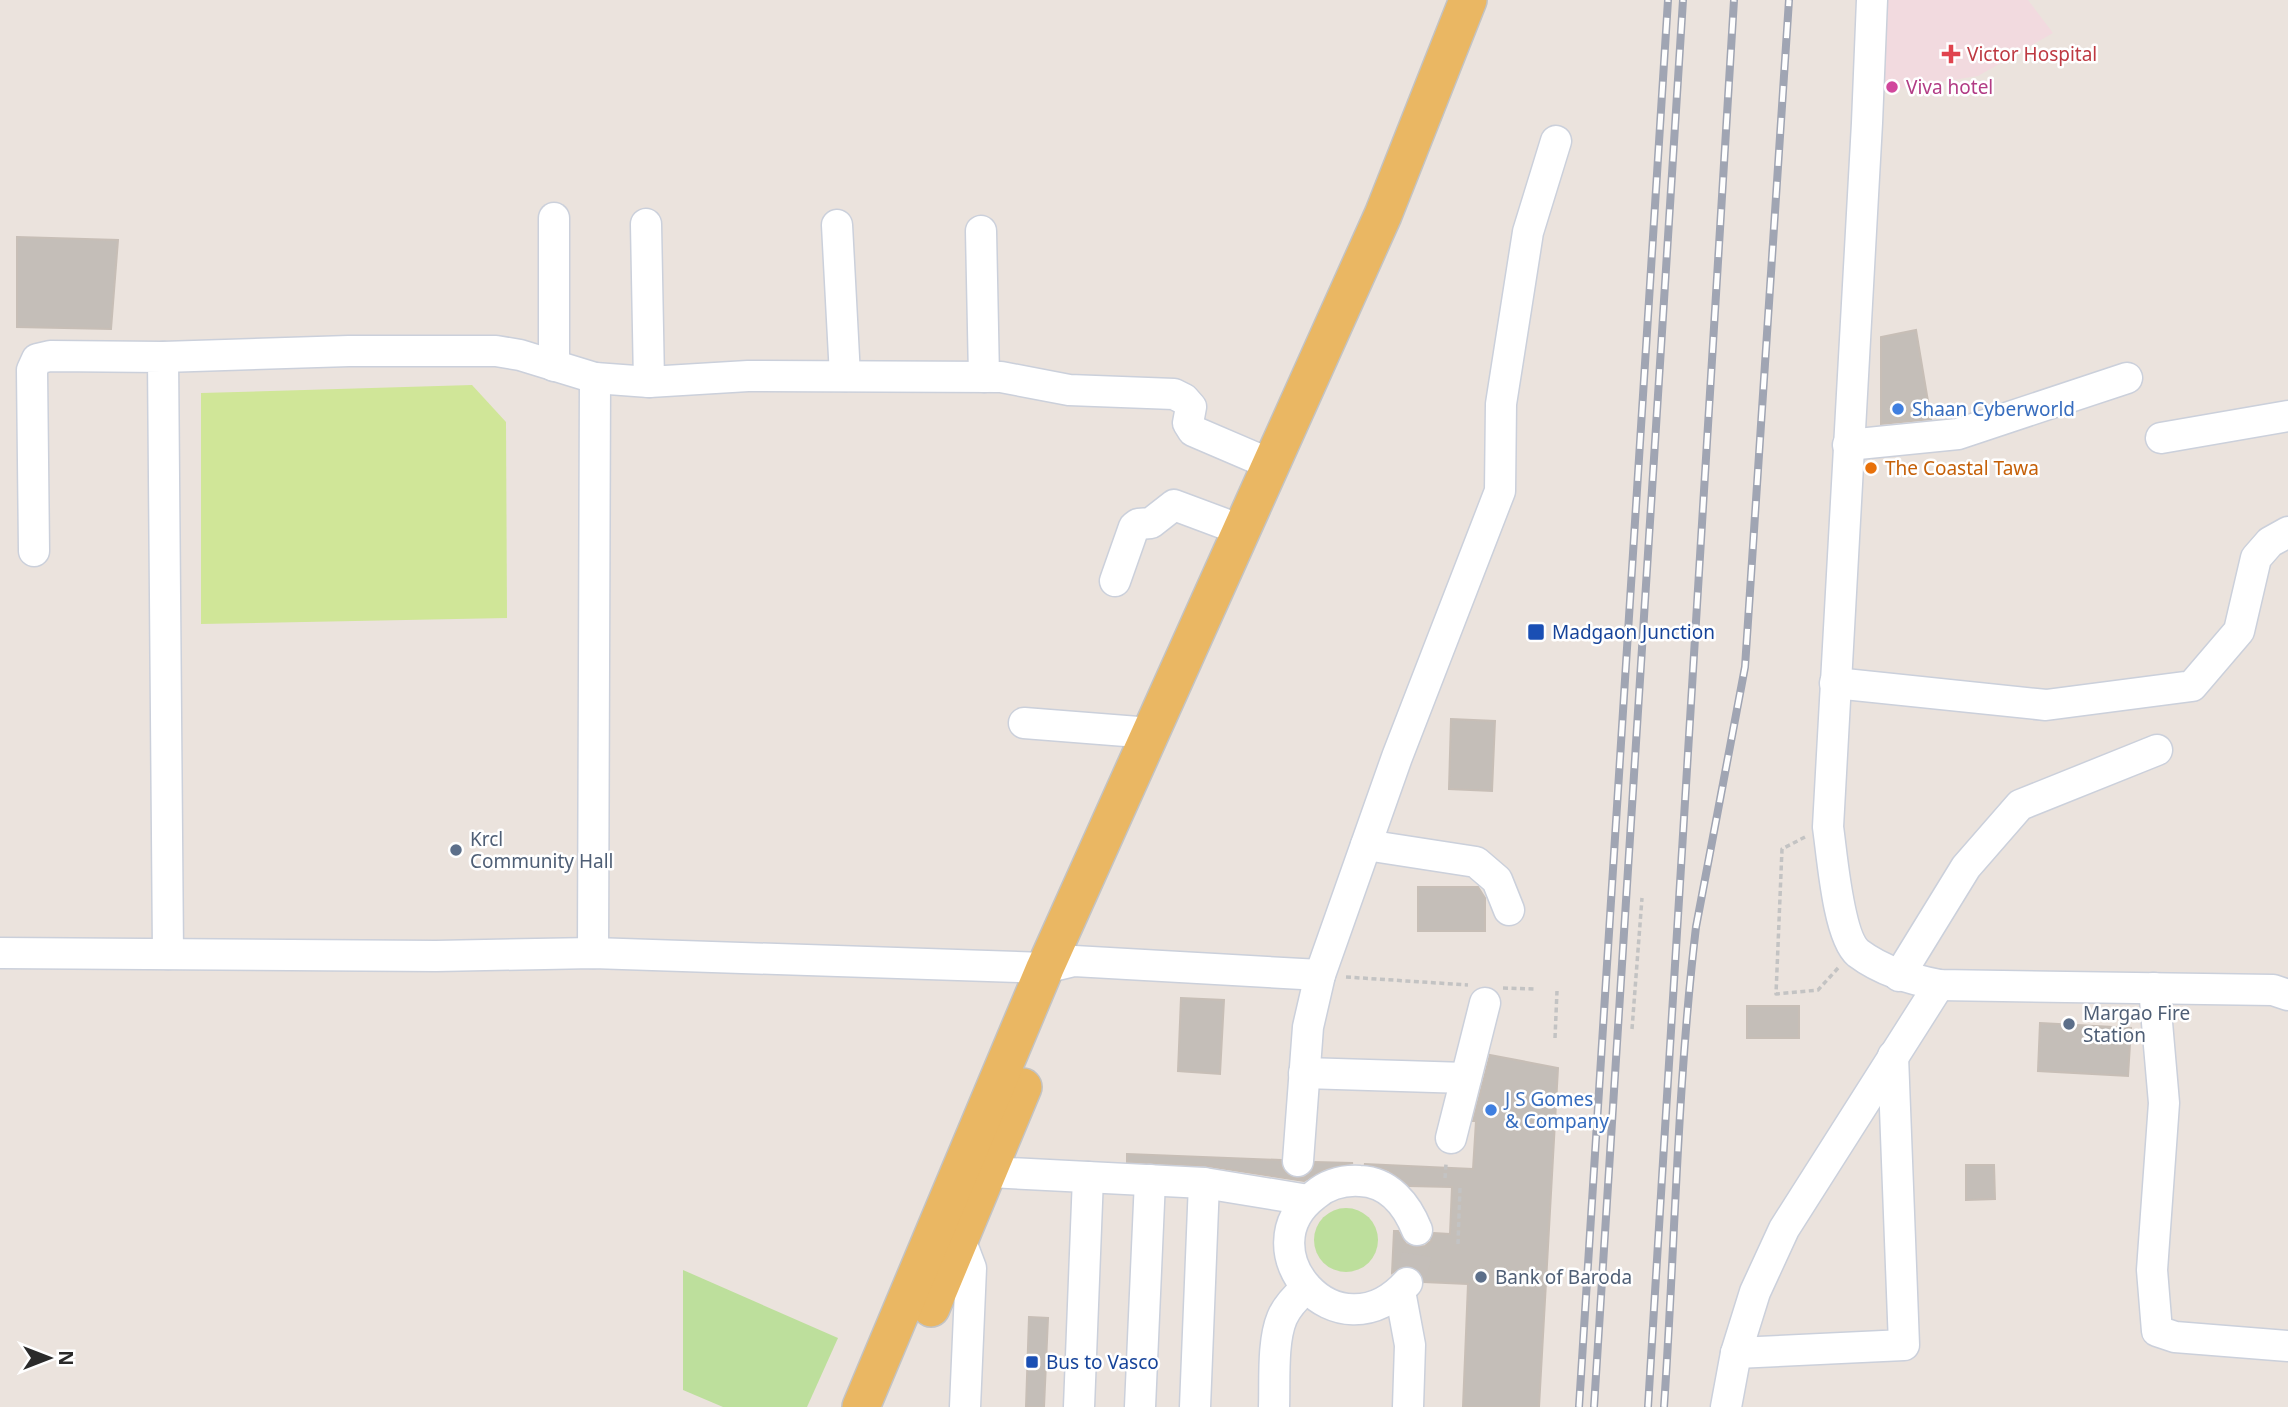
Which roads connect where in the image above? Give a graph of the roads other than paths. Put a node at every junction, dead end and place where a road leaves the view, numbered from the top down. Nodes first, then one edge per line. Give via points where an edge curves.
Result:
1 (1468, 0) edge
2 (1492, 0) edge
3 (1872, 0) edge
4 (1556, 141) dead end
5 (554, 218) dead end
6 (646, 224) dead end
7 (837, 225) dead end
8 (981, 231) dead end
9 (163, 357) junction
10 (554, 366) junction
11 (845, 376) junction
12 (984, 376) junction
13 (595, 378) junction
14 (2127, 378) dead end
15 (649, 382) junction
16 (2288, 416) edge
17 (2161, 438) dead end
18 (1848, 445) junction
19 (1270, 464) junction
20 (1241, 530) junction
21 (2288, 531) edge
22 (34, 551) dead end
23 (1115, 581) dead end
24 (1835, 683) junction
25 (1024, 723) dead end
26 (1152, 733) junction
27 (2157, 750) dead end
28 (1366, 845) junction
29 (1101, 873) junction
30 (1509, 910) dead end
31 (0, 953) edge
32 (593, 953) junction
33 (168, 954) junction
34 (1060, 964) junction
35 (1320, 975) junction
36 (1899, 976) junction
37 (1939, 985) junction
38 (2154, 988) junction
39 (2288, 995) edge
40 (1485, 1003) dead end
41 (1893, 1056) junction
42 (1304, 1073) junction
43 (1466, 1079) junction
44 (1449, 1151) road end
45 (977, 1168) junction
46 (1088, 1177) junction
47 (1150, 1180) junction
48 (1301, 1180) junction
49 (1204, 1182) junction
50 (1417, 1230) tunnel mouth
51 (960, 1239) junction
52 (1306, 1288) junction
53 (2288, 1346) edge
54 (1736, 1353) junction
55 (861, 1407) edge
56 (888, 1407) edge
57 (965, 1407) edge
58 (1079, 1407) edge
59 (1140, 1407) edge
60 (1195, 1407) edge
61 (1274, 1407) edge
62 (1408, 1407) edge
63 (1726, 1407) edge

1 - 19 main road via 1383,215
2 - 29 main road via 1338,360
3 - 18 street
4 - 28 street via 1528,232 1502,404 1500,491
5 - 10 street
6 - 15 street
7 - 11 street
8 - 12 street
9 - 10 street via 496,351
9 - 22 street via 37,359 32,370
9 - 33 street
10 - 13 street
11 - 12 street
11 - 15 street
12 - 19 street via 1069,390 1174,394 1191,407 1188,423 1193,431
13 - 15 street
13 - 32 street
14 - 18 street via 1958,433
16 - 17 street
18 - 24 street
19 - 20 main road
20 - 23 street via 1174,505 1150,523 1134,527
20 - 26 main road
21 - 24 street via 2256,558 2239,631 2192,685 2046,705
24 - 36 street via 1828,827 1841,920 1856,951
25 - 26 street
26 - 29 main road
27 - 36 street via 2020,805 1966,867
28 - 30 street via 1476,862 1497,880
28 - 35 street
29 - 34 main road
31 - 33 street
32 - 33 street
32 - 34 street
34 - 35 street
34 - 45 main road
35 - 42 street
36 - 37 street
37 - 38 street
37 - 41 street
38 - 39 street via 2273,990
38 - 53 street via 2164,1103 2152,1270 2157,1331 2175,1337
40 - 43 street
41 - 54 street via 1784,1229 1755,1292
41 - 54 street via 1904,1345
42 - 43 street
42 - 48 street
43 - 44 street
45 - 46 street
45 - 51 main road
45 - 55 main road
46 - 47 street
46 - 58 street
47 - 49 street
47 - 59 street
48 - 49 street
48 - 50 street via 1324,1187 1343,1181 1382,1186 1410,1213
48 - 52 street via 1290,1253
49 - 60 street
51 - 56 main road
51 - 57 street via 971,1268
52 - 61 street via 1282,1317
52 - 62 street via 1342,1309 1363,1310 1383,1303 1403,1287 1410,1345
54 - 63 street

